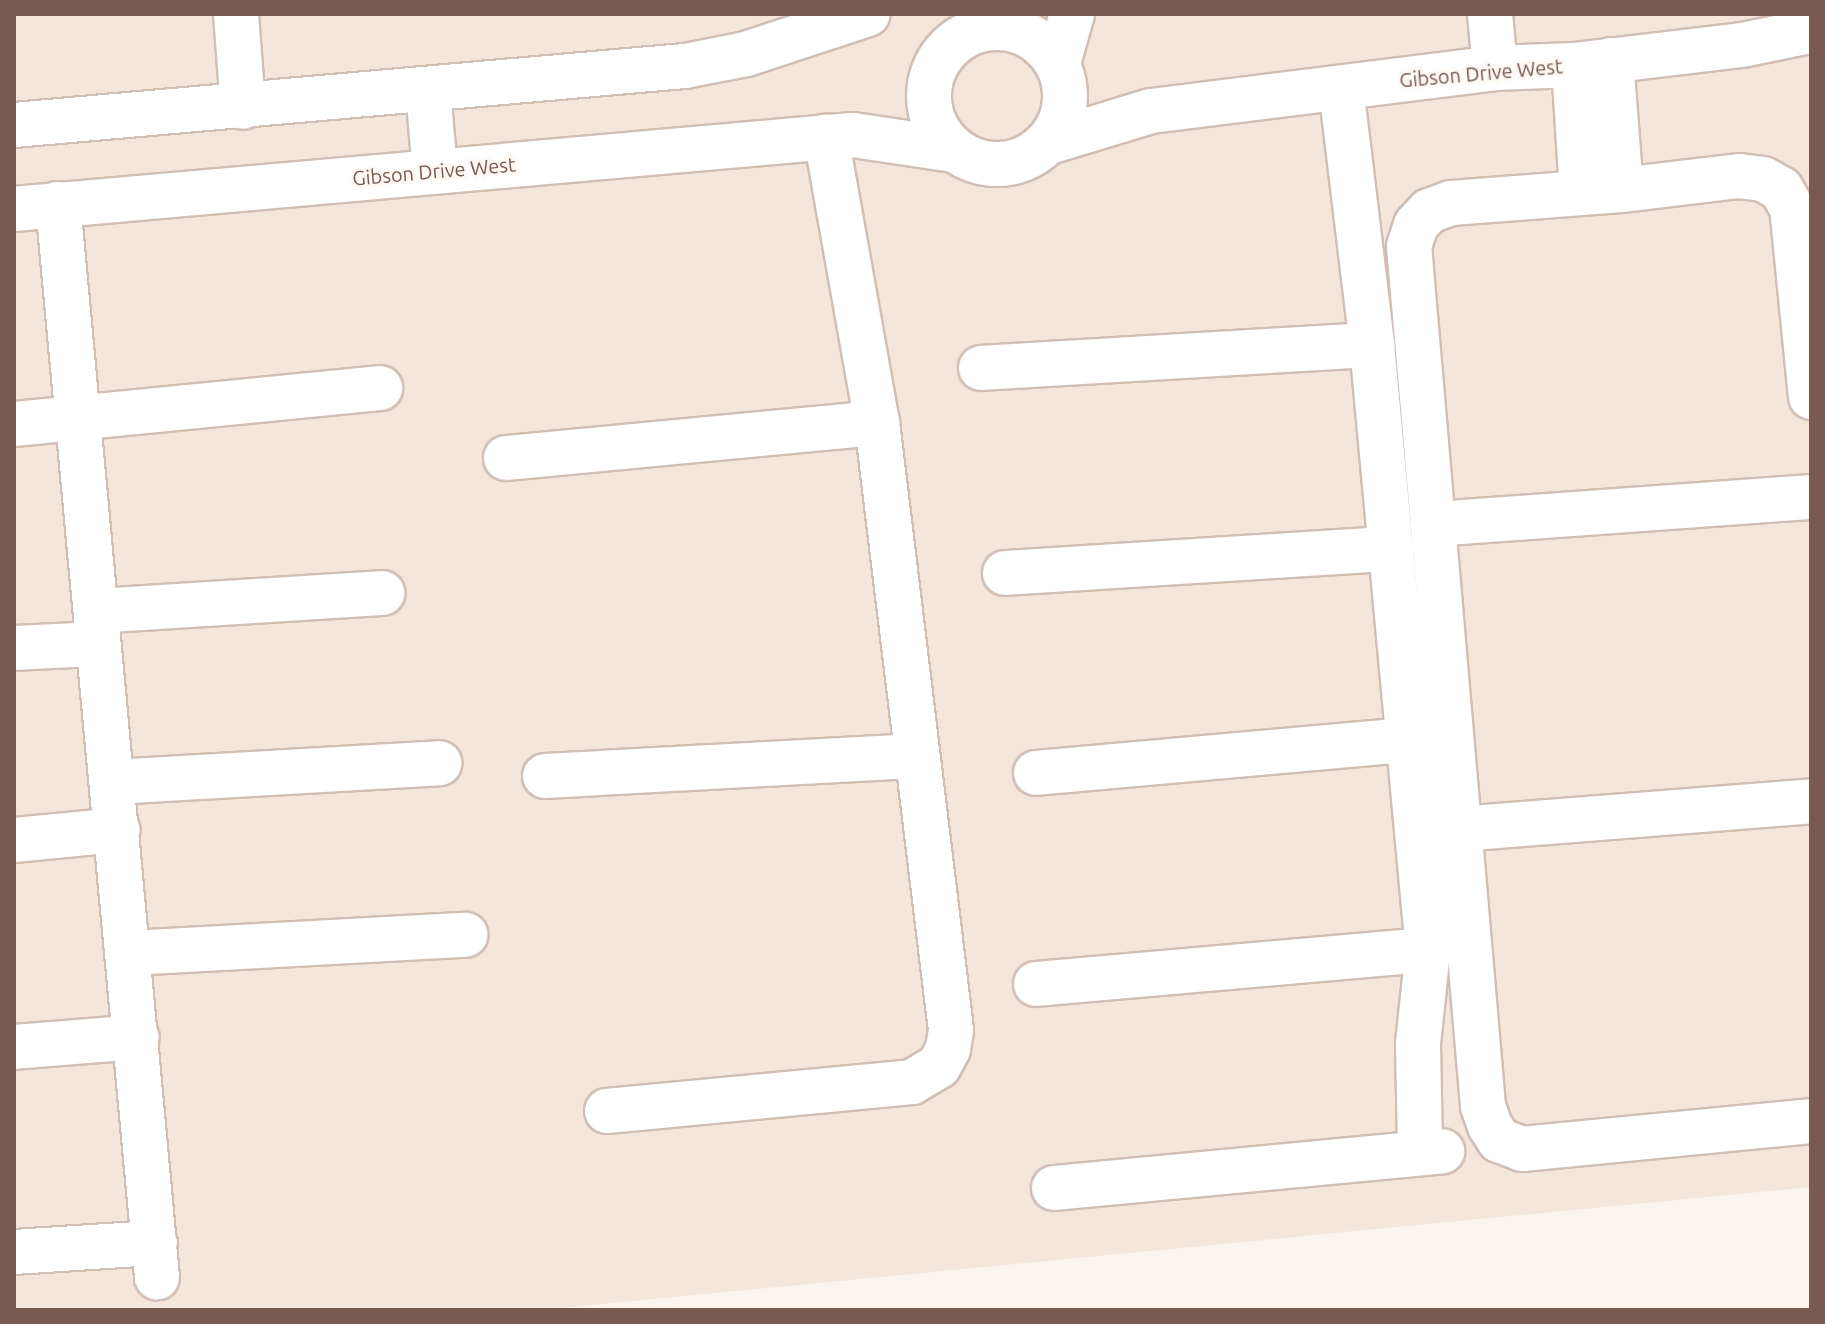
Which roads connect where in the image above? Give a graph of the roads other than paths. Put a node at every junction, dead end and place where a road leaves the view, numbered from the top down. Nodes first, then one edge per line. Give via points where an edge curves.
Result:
1 (236, 14) edge
2 (868, 14) edge
3 (1072, 14) edge
4 (1490, 14) edge
5 (1015, 21) edge
6 (1811, 31) edge
7 (1592, 63) junction
8 (1495, 68) junction
9 (1062, 80) junction
10 (1341, 88) junction
11 (928, 89) junction
12 (428, 90) junction
13 (243, 107) junction
14 (1151, 111) junction
15 (14, 125) edge
16 (840, 136) junction
17 (1049, 142) junction
18 (954, 150) junction
19 (435, 171) junction
20 (1601, 192) junction
21 (58, 204) junction
22 (14, 209) edge
23 (1372, 345) junction
24 (981, 368) dead end
25 (380, 388) dead end
26 (1811, 397) edge
27 (80, 417) junction
28 (877, 423) junction
29 (14, 424) edge
30 (506, 458) dead end
31 (1811, 497) edge
32 (1433, 524) junction
33 (1391, 549) junction
34 (1005, 573) dead end
35 (382, 593) dead end
36 (97, 628) junction
37 (14, 648) edge
38 (1408, 740) junction
39 (916, 756) junction
40 (439, 763) dead end
41 (1036, 773) dead end
42 (545, 776) dead end
43 (113, 782) junction
44 (1811, 801) edge
45 (1459, 829) junction
46 (118, 830) junction
47 (14, 840) edge
48 (466, 935) dead end
49 (1428, 950) junction
50 (129, 953) junction
51 (1036, 984) dead end
52 (137, 1037) junction
53 (14, 1047) edge
54 (607, 1111) dead end
55 (1811, 1121) edge
56 (1054, 1188) dead end
57 (14, 1252) edge

1 - 13 street
2 - 12 street via 746,54 685,66
3 - 9 street
4 - 8 street
5 - 9 street via 1036,40
5 - 11 street via 954,42 937,63
6 - 7 street, Gibson Drive West
7 - 8 street, Gibson Drive West
7 - 20 street
8 - 10 street, Gibson Drive West
9 - 14 street, Gibson Drive West
9 - 17 street via 1062,121
10 - 14 street, Gibson Drive West
10 - 23 street
11 - 16 street, Gibson Drive West
11 - 18 street via 933,123
12 - 13 street
12 - 19 street
13 - 15 street
14 - 17 street, Gibson Drive West
16 - 18 street, Gibson Drive West
16 - 19 street, Gibson Drive West
16 - 28 street
17 - 18 street via 1028,158 1003,165 977,162
19 - 21 street, Gibson Drive West
20 - 26 street via 1739,176 1763,179 1781,189 1792,208
20 - 32 street via 1451,203 1429,211 1416,225 1409,246
21 - 22 street, Gibson Drive West
21 - 27 street
23 - 24 street
23 - 33 street
25 - 27 street
27 - 29 street
27 - 36 street
28 - 30 street
28 - 39 street
31 - 32 street
32 - 45 street
33 - 34 street
33 - 38 street
35 - 36 street
36 - 37 street
36 - 43 street
38 - 41 street
38 - 49 street
39 - 42 street
39 - 54 street via 951,1030 939,1066 912,1082
40 - 43 street
43 - 46 street
44 - 45 street
45 - 55 street via 1483,1106 1499,1140 1522,1149
46 - 47 street
46 - 50 street
48 - 50 street
49 - 51 street
49 - 56 street via 1418,1044 1431,1152
50 - 52 street
52 - 53 street
52 - 57 street via 156,1260

